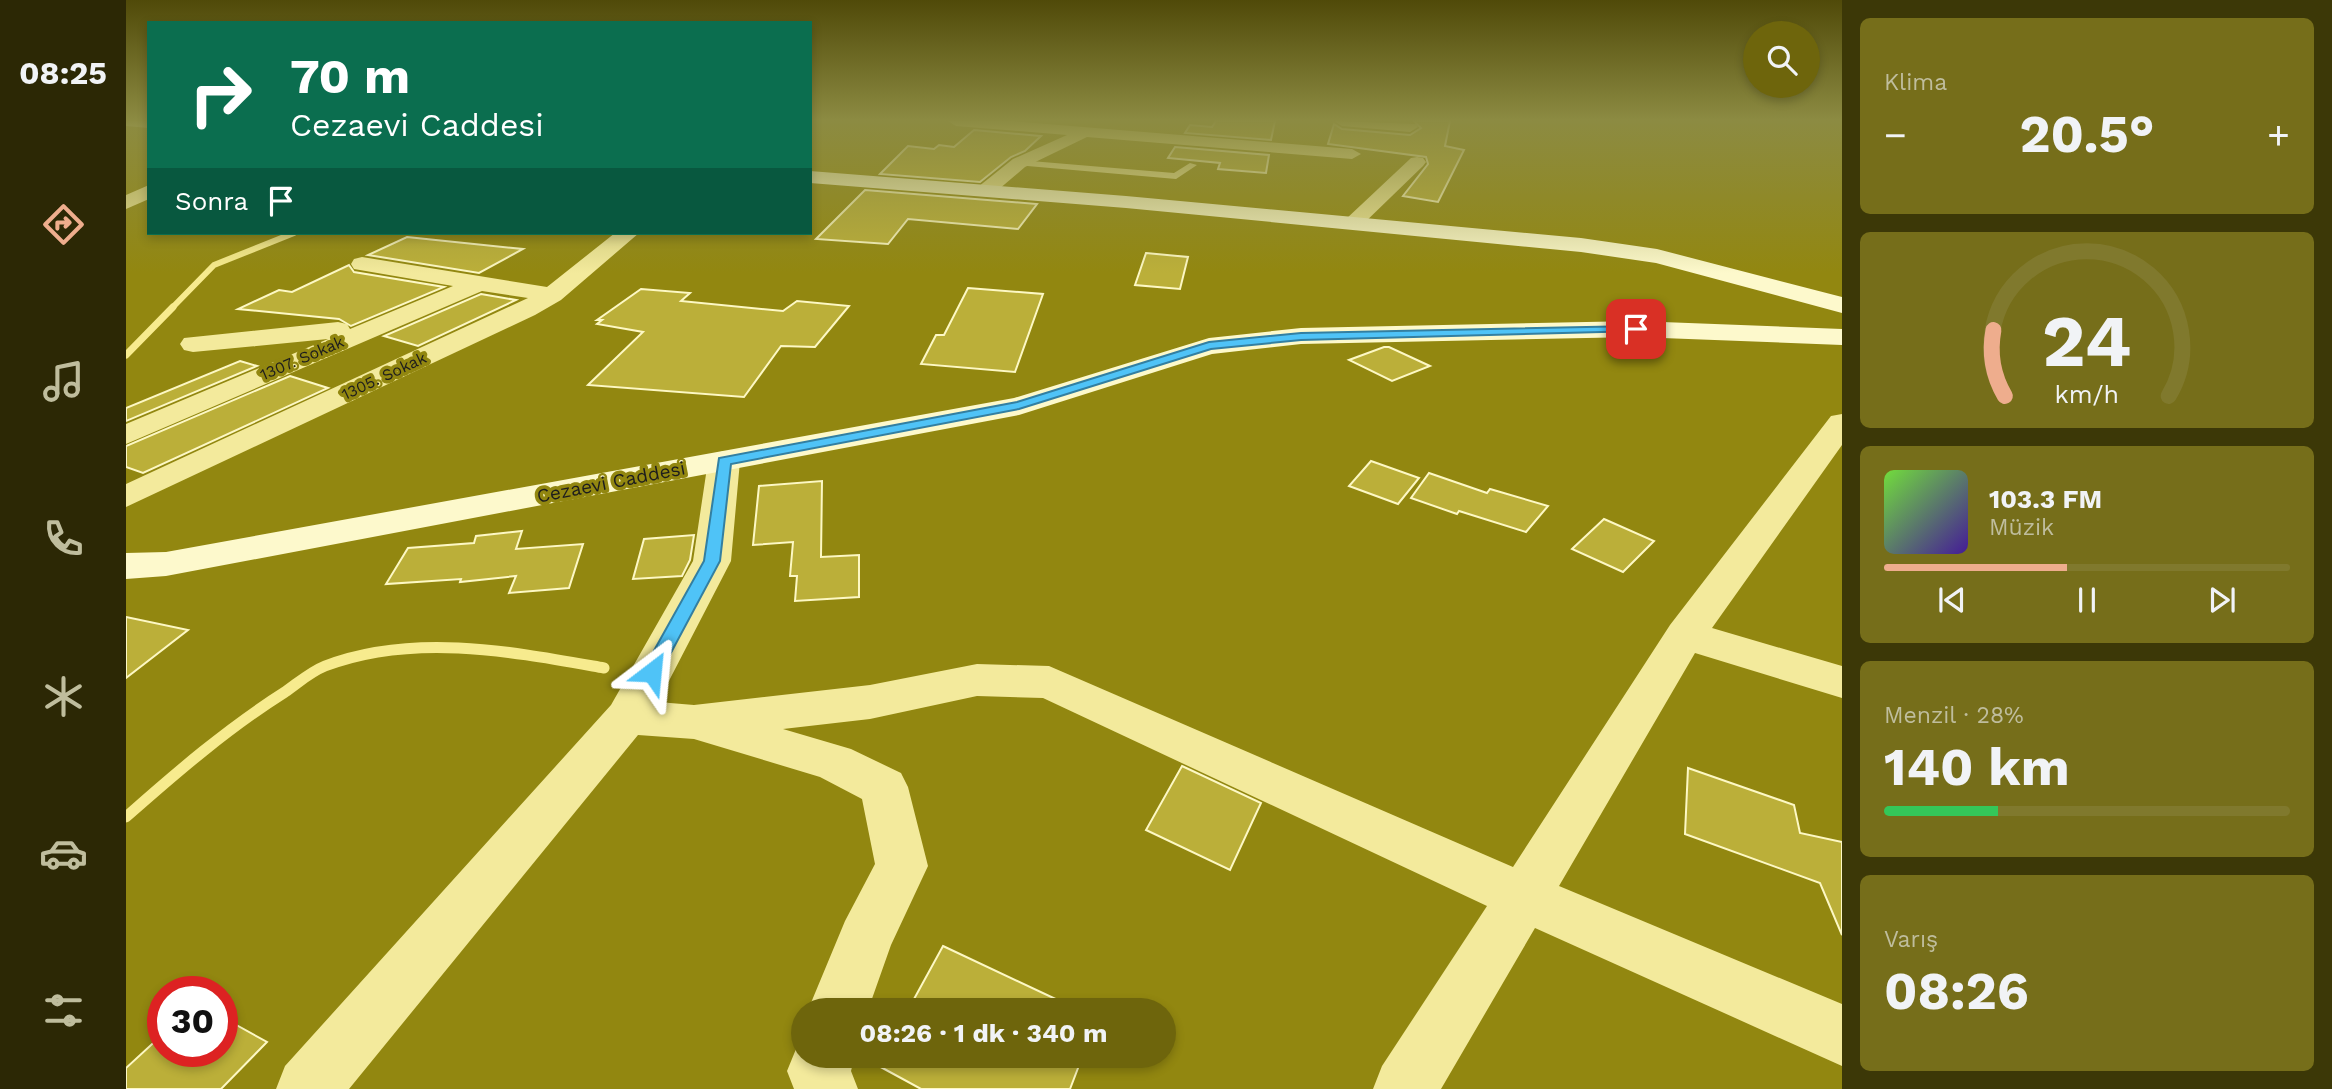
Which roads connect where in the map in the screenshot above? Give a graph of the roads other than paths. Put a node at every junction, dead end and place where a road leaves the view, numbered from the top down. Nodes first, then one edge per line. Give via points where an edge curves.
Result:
1 (1008, 172) edge
2 (1126, 172) edge
3 (1182, 172) edge
4 (1407, 172) edge
5 (812, 177) edge
6 (985, 191) junction
7 (147, 192) edge
8 (147, 192) edge
9 (126, 195) edge
10 (126, 203) edge
11 (1352, 224) junction
12 (626, 235) edge
13 (362, 264) dead end
14 (478, 284) junction
15 (552, 295) junction
16 (1842, 305) edge
17 (374, 327) junction
18 (1842, 337) edge
19 (193, 344) dead end
20 (1842, 423) edge
21 (126, 435) edge
22 (724, 461) junction
23 (1828, 464) edge
24 (126, 497) edge
25 (126, 566) edge
26 (1685, 635) junction
27 (1842, 682) edge
28 (627, 717) junction
29 (694, 722) junction
30 (1523, 897) junction
31 (842, 998) edge
32 (1842, 1034) edge
33 (820, 1068) edge
34 (308, 1089) edge
35 (826, 1089) edge
36 (1405, 1089) edge

1 - 6 street
2 - 3 lane via 1176,176
4 - 11 street
5 - 6 street
6 - 11 street
7 - 9 street
8 - 10 street
11 - 16 street via 1657,256
12 - 15 street, 1305. Sokak
13 - 14 street
14 - 15 street
14 - 17 street, 1307. Sokak
15 - 24 street, 1305. Sokak
17 - 19 street
17 - 21 street, 1307. Sokak
18 - 22 street, Cezaevi Caddesi via 1623,329 1301,336 1209,346 1019,405
20 - 23 street
22 - 25 street, Cezaevi Caddesi via 166,564
22 - 28 street via 712,561
23 - 26 street
26 - 27 street
26 - 30 street
28 - 29 street
28 - 34 street
29 - 30 street via 870,702 977,680 1049,682
29 - 31 street via 834,762 884,787 902,866 864,940
30 - 32 street
30 - 36 street
33 - 35 street

